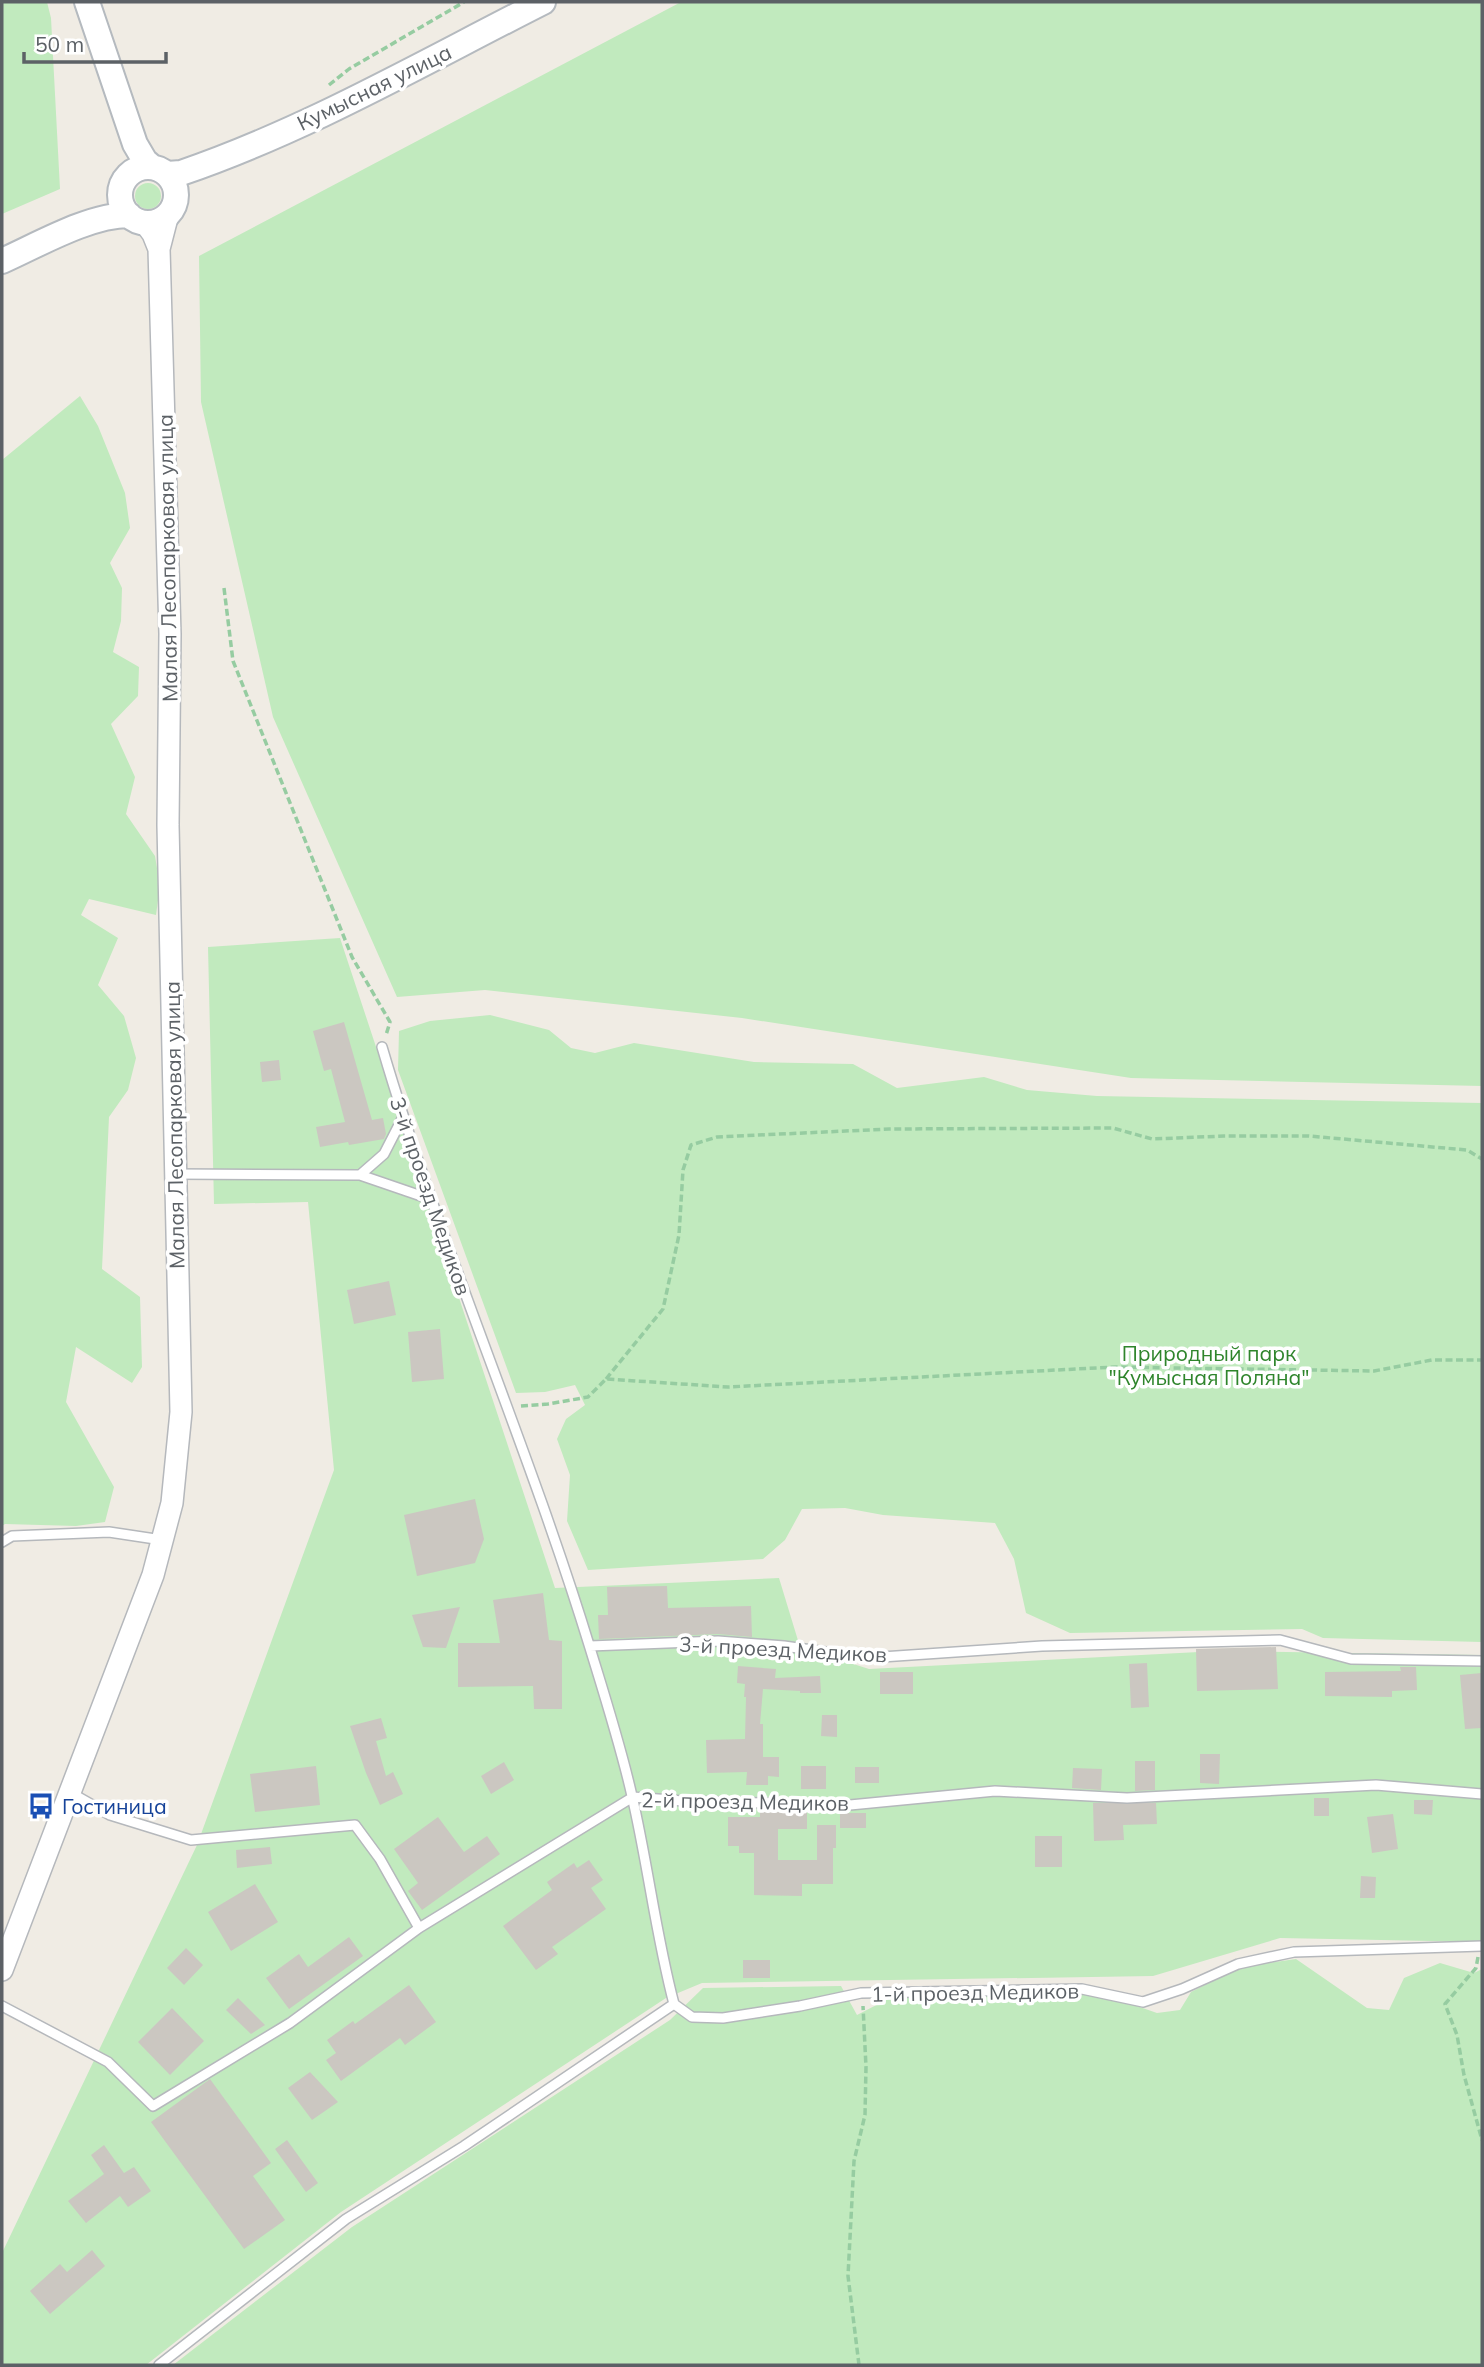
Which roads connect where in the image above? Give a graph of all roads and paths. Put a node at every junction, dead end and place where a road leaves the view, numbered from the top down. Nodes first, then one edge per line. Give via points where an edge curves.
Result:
1 (87, 2) edge
2 (464, 2) edge
3 (543, 2) edge
4 (328, 86) dead end
5 (157, 175) junction
6 (120, 191) junction
7 (169, 214) junction
8 (96, 219) junction
9 (137, 219) junction
10 (159, 249) junction
11 (2, 261) edge
12 (224, 588) dead end
13 (383, 1047) joint
14 (403, 1117) junction
15 (1482, 1159) edge
16 (175, 1174) junction
17 (359, 1175) junction
18 (430, 1199) junction
19 (1482, 1360) edge
20 (606, 1379) junction
21 (508, 1407) junction
22 (162, 1540) junction
23 (2, 1542) edge
24 (590, 1646) junction
25 (1482, 1661) edge
26 (71, 1793) junction
27 (1482, 1794) edge
28 (633, 1797) junction
29 (419, 1928) junction
30 (1481, 1946) edge
31 (2, 1970) edge
32 (862, 1993) junction
33 (674, 2004) junction
34 (2, 2006) edge
35 (1482, 2140) edge
36 (159, 2365) edge
37 (859, 2365) edge

1 - 5 main road via 137,161
2 - 4 path
3 - 5 main road, Кумысная улица via 257,144 202,166
5 - 6 main road via 128,175
5 - 7 main road via 176,199
6 - 8 main road
6 - 9 main road via 121,200
7 - 9 main road via 153,222
7 - 10 street, Малая Лесопарковая улица
8 - 9 main road via 114,215
8 - 11 main road
9 - 10 street, Малая Лесопарковая улица via 153,234
10 - 16 street, Малая Лесопарковая улица via 169,620
12 - 13 path via 233,661 352,957 390,1022
13 - 14 lane, 3-й проезд Медиков
14 - 17 lane via 384,1154
14 - 18 lane, 3-й проезд Медиков
15 - 20 path via 1467,1150 1309,1136 1152,1139 1113,1128 889,1129 717,1137 691,1145 683,1170 678,1235 663,1309
16 - 17 lane
16 - 22 street, Малая Лесопарковая улица via 181,1412 172,1503
17 - 18 lane
18 - 21 lane, 3-й проезд Медиков
19 - 20 path via 1432,1360 1374,1371 1115,1367 728,1387
20 - 21 path via 588,1396
21 - 24 lane, 3-й проезд Медиков
22 - 23 lane via 109,1532 12,1536
22 - 26 street, Малая Лесопарковая улица
24 - 25 lane, 3-й проезд Медиков via 719,1641 867,1658 1042,1646 1280,1640 1351,1658
24 - 28 lane
26 - 29 lane via 110,1815 191,1840 355,1825
26 - 31 street, Малая Лесопарковая улица
27 - 28 lane, 2-й проезд Медиков via 1376,1785 1127,1798 995,1791 850,1805
28 - 29 lane, 2-й проезд Медиков
28 - 33 lane
29 - 34 lane, 2-й проезд Медиков via 290,2023 153,2106 108,2062
30 - 32 lane, 1-й проезд Медиков via 1294,1952 1238,1964 1143,2002 1082,1989
30 - 35 path via 1476,1968 1445,2004
32 - 33 lane, 1-й проезд Медиков via 723,2018 692,2017
32 - 37 path via 865,2115 854,2161 848,2276
33 - 36 lane via 464,2146 346,2219

